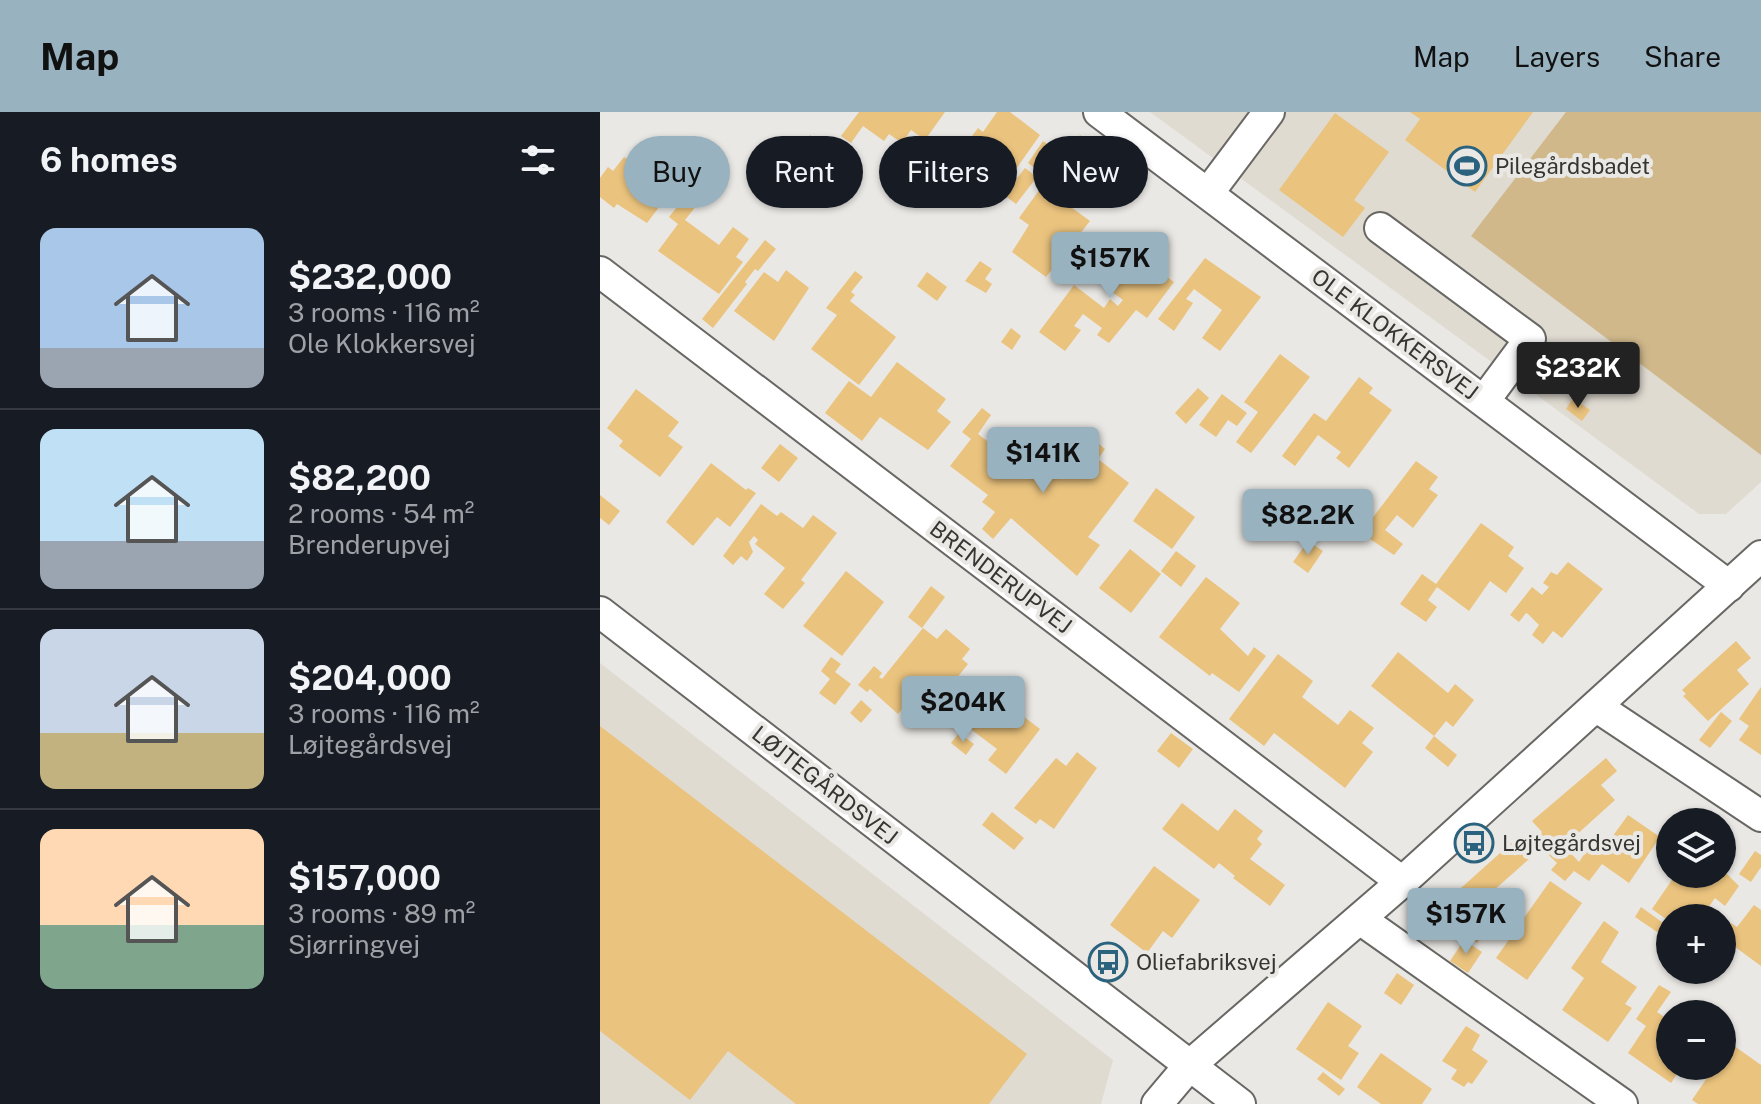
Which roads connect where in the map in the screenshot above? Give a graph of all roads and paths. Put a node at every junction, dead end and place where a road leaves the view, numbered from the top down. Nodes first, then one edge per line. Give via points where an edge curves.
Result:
1 (1099, 112) edge
2 (1269, 112) edge
3 (1209, 192) junction
4 (1380, 228) dead end
5 (600, 272) edge
6 (1484, 401) junction
7 (1761, 556) edge
8 (1729, 586) junction
9 (600, 612) edge
10 (1597, 707) junction
11 (1761, 816) edge
12 (1402, 882) junction
13 (1360, 919) junction
14 (1189, 1066) junction
15 (1157, 1104) edge
16 (1240, 1104) edge
17 (1622, 1104) edge

1 - 3 street, OLE KLOKKERSVEJ
2 - 3 street
3 - 6 street, OLE KLOKKERSVEJ
4 - 6 street via 1530,339
5 - 12 street, BRENDERUPVEJ
6 - 8 street, OLE KLOKKERSVEJ
7 - 8 street
8 - 10 street
9 - 14 street, LØJTEGÅRDSVEJ
10 - 11 street
10 - 12 street
12 - 13 street
13 - 14 street
13 - 17 street
14 - 15 street
14 - 16 street, LØJTEGÅRDSVEJ

